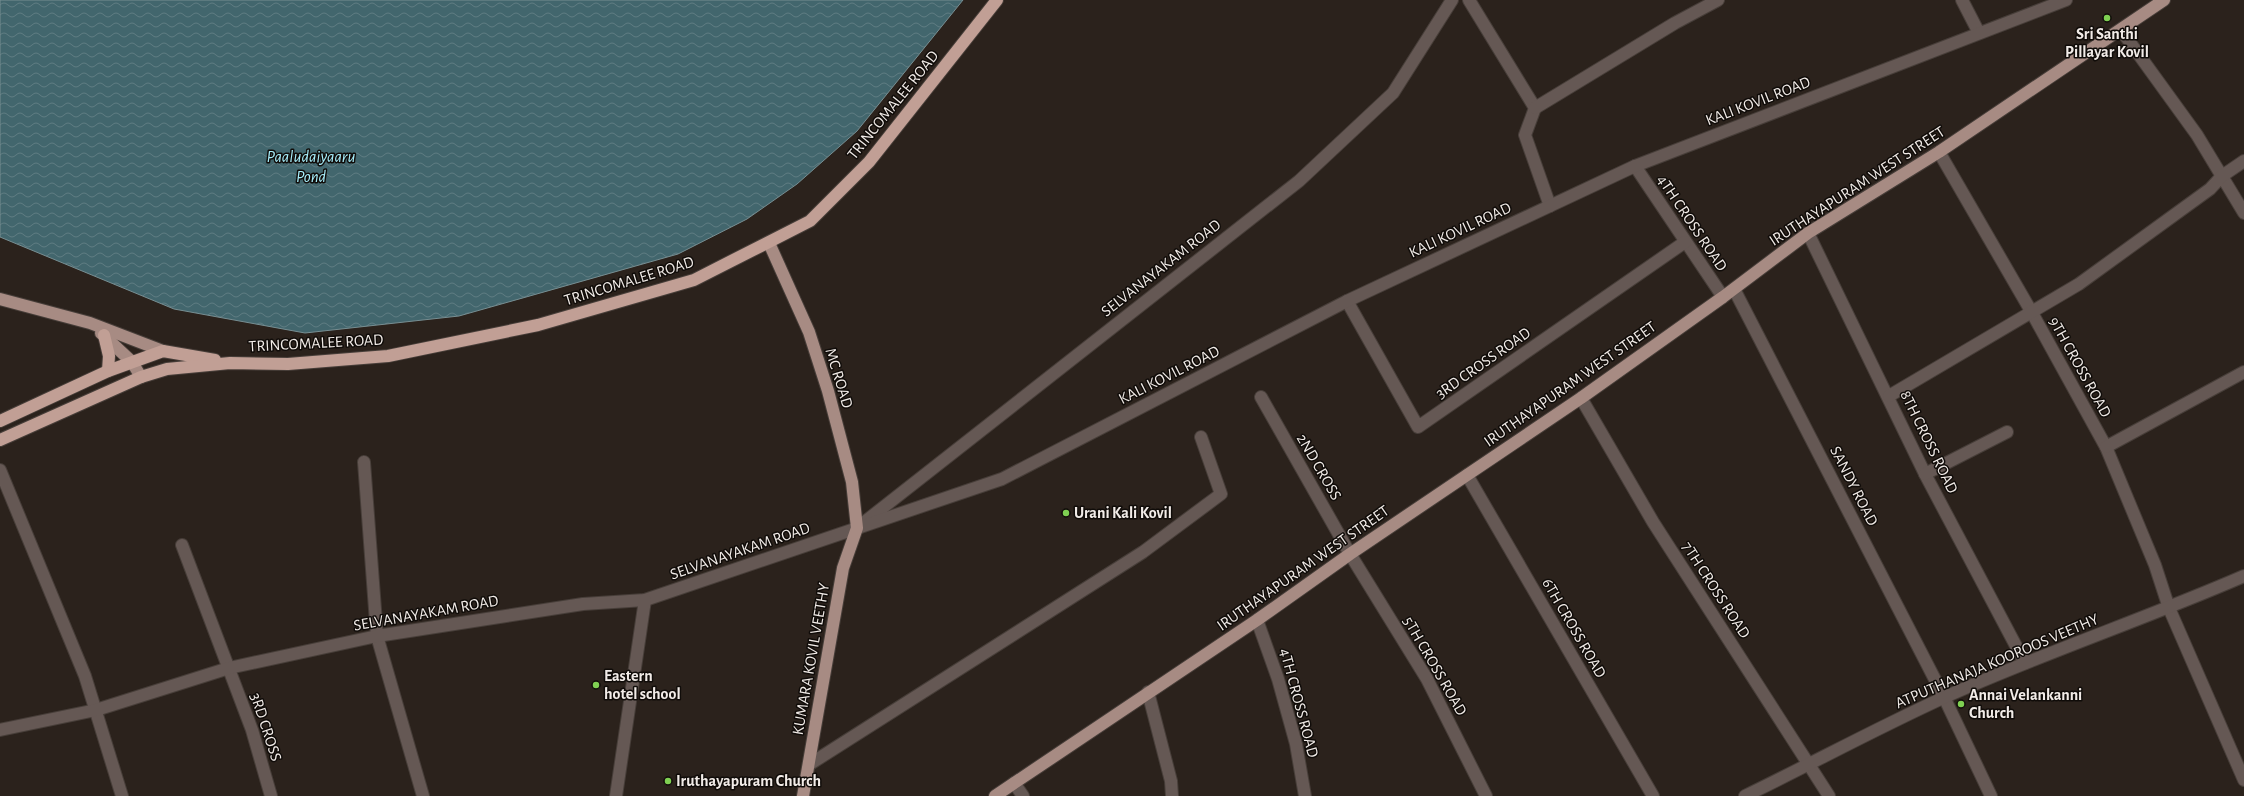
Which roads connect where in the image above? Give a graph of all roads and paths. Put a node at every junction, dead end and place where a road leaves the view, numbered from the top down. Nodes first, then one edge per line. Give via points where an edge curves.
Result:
1 (997, 0) edge
2 (1452, 0) edge
3 (1469, 0) edge
4 (1718, 0) edge
5 (1962, 0) edge
6 (2066, 0) edge
7 (2164, 0) edge
8 (2121, 30) junction
9 (1979, 33) junction
10 (1535, 108) junction
11 (1939, 152) junction
12 (2244, 161) edge
13 (1635, 166) junction
14 (2222, 176) junction
15 (1550, 206) junction
16 (2244, 213) edge
17 (1808, 234) junction
18 (1685, 242) junction
19 (769, 243) junction
20 (1734, 289) junction
21 (1723, 298) junction
22 (0, 299) edge
23 (1347, 301) junction
24 (2031, 311) junction
25 (90, 323) junction
26 (104, 336) junction
27 (163, 351) junction
28 (132, 362) junction
29 (230, 363) junction
30 (108, 371) junction
31 (2244, 372) edge
32 (141, 376) junction
33 (1889, 396) junction
34 (1261, 397) dead end
35 (1581, 398) junction
36 (0, 421) edge
37 (2007, 432) dead end
38 (1201, 437) dead end
39 (0, 440) edge
40 (2106, 447) junction
41 (364, 462) dead end
42 (0, 470) edge
43 (1925, 474) junction
44 (1466, 475) junction
45 (882, 521) joint
46 (857, 528) junction
47 (182, 545) dead end
48 (1350, 554) junction
49 (2244, 576) edge
50 (645, 600) junction
51 (2169, 608) junction
52 (1257, 620) junction
53 (377, 636) junction
54 (2025, 663) junction
55 (229, 668) junction
56 (1148, 692) junction
57 (1944, 697) junction
58 (96, 710) junction
59 (0, 730) edge
60 (810, 764) junction
61 (1810, 764) junction
62 (2244, 780) edge
63 (1014, 783) junction
64 (122, 796) edge
65 (271, 796) edge
66 (423, 796) edge
67 (616, 796) edge
68 (803, 796) edge
69 (995, 796) edge
70 (1023, 796) edge
71 (1172, 796) edge
72 (1305, 796) edge
73 (1486, 796) edge
74 (1653, 796) edge
75 (1745, 796) edge
76 (1829, 796) edge
77 (1991, 796) edge

1 - 19 highway, TRINCOMALEE ROAD via 869,162 810,220
2 - 46 street, SELVANAYAKAM ROAD via 1393,93 1299,181
3 - 10 street
4 - 10 street via 1675,23
5 - 9 street
6 - 9 street, KALI KOVIL ROAD
7 - 8 main road, IRUTHAYAPURAM WEST STREET
8 - 11 main road, IRUTHAYAPURAM WEST STREET
8 - 14 street via 2197,135
9 - 13 street, KALI KOVIL ROAD
10 - 15 street via 1525,135
11 - 17 main road, IRUTHAYAPURAM WEST STREET
11 - 24 street, 9TH CROSS ROAD
12 - 14 street
13 - 15 street, KALI KOVIL ROAD
13 - 18 street, 4TH CROSS ROAD
14 - 16 street
14 - 24 street via 2210,189 2079,284
15 - 23 street, KALI KOVIL ROAD
17 - 20 main road, IRUTHAYAPURAM WEST STREET
17 - 33 street, 8TH CROSS ROAD
18 - 21 street, 4TH CROSS ROAD
18 - 23 street, 3RD CROSS ROAD via 1418,427
19 - 29 highway, TRINCOMALEE ROAD via 694,280 538,325 388,356 288,364
19 - 46 main road, MC ROAD via 809,332 828,391 852,482
20 - 21 main road, IRUTHAYAPURAM WEST STREET
20 - 57 street, SANDY ROAD
21 - 35 main road, IRUTHAYAPURAM WEST STREET
22 - 25 main road
23 - 45 street, KALI KOVIL ROAD via 1002,479
24 - 33 street
24 - 40 street, 9TH CROSS ROAD
25 - 26 main road
25 - 27 main road
26 - 28 main road
26 - 30 highway via 109,356
27 - 28 highway, TRINCOMALEE ROAD
27 - 29 highway, TRINCOMALEE ROAD
28 - 30 highway, TRINCOMALEE ROAD
28 - 32 main road
29 - 32 highway, TRINCOMALEE ROAD via 167,369
30 - 36 highway, TRINCOMALEE ROAD
31 - 40 street
32 - 39 highway, TRINCOMALEE ROAD
33 - 43 street, 8TH CROSS ROAD
34 - 48 street, 2ND CROSS
35 - 44 main road, IRUTHAYAPURAM WEST STREET
35 - 61 street, 7TH CROSS ROAD via 1653,522
37 - 43 street
38 - 60 street via 1221,494 1143,552
40 - 51 street, 9TH CROSS ROAD via 2155,565
41 - 53 street
42 - 58 street via 85,676
43 - 54 street, 8TH CROSS ROAD
44 - 48 main road, IRUTHAYAPURAM WEST STREET
44 - 74 street, 6TH CROSS ROAD
45 - 46 street, SELVANAYAKAM ROAD
46 - 50 street, SELVANAYAKAM ROAD
46 - 60 main road, KUMARA KOVIL VEETHY via 842,568
47 - 55 street, 3RD CROSS
48 - 52 main road, IRUTHAYAPURAM WEST STREET
48 - 73 street, 5TH CROSS ROAD via 1427,679
49 - 51 street, ATPUTHANAJA KOOROOS VEETHY
50 - 53 street, SELVANAYAKAM ROAD via 583,604
50 - 67 street
51 - 54 street, ATPUTHANAJA KOOROOS VEETHY
51 - 62 street, 9TH CROSS ROAD
52 - 56 main road, IRUTHAYAPURAM WEST STREET
52 - 72 street, 4TH CROSS ROAD via 1278,679 1296,744
53 - 55 street, SELVANAYAKAM ROAD
53 - 66 street
54 - 57 street, ATPUTHANAJA KOOROOS VEETHY
55 - 58 street, SELVANAYAKAM ROAD
55 - 65 street, 3RD CROSS via 252,730
56 - 63 main road, IRUTHAYAPURAM WEST STREET
56 - 71 street
57 - 61 street, ATPUTHANAJA KOOROOS VEETHY
57 - 77 street, SANDY ROAD
58 - 59 street, SELVANAYAKAM ROAD
58 - 64 street
60 - 68 main road, KUMARA KOVIL VEETHY
61 - 75 street, ATPUTHANAJA KOOROOS VEETHY
61 - 76 street, 7TH CROSS ROAD
63 - 69 main road, IRUTHAYAPURAM WEST STREET
63 - 70 street

